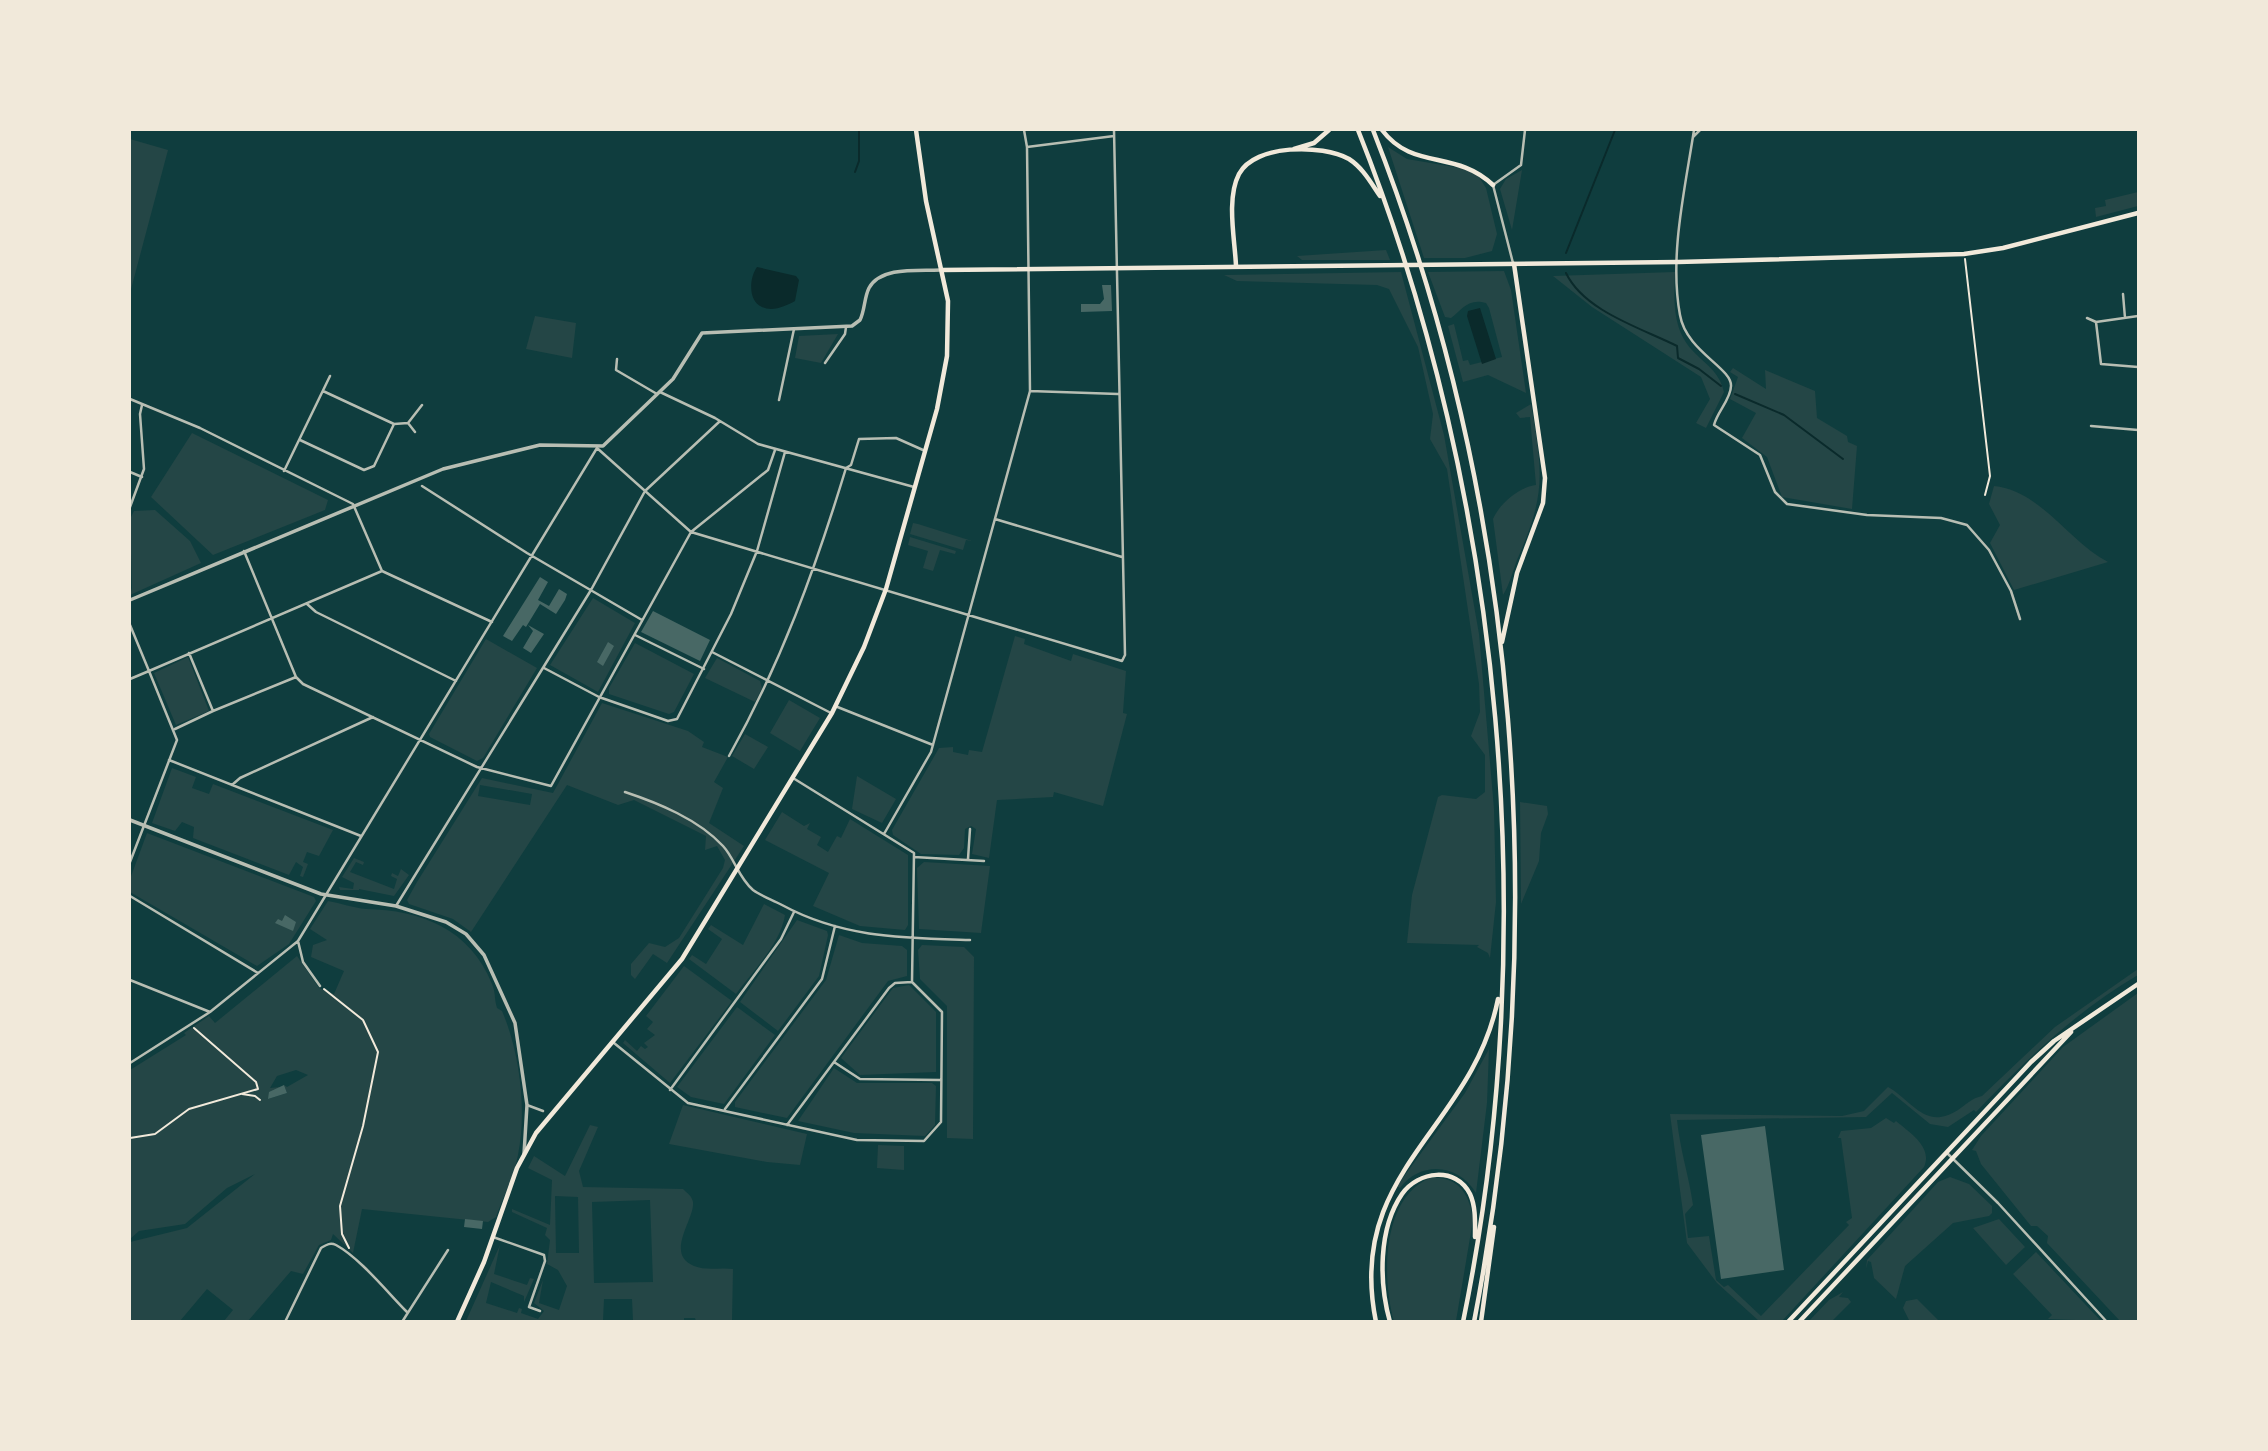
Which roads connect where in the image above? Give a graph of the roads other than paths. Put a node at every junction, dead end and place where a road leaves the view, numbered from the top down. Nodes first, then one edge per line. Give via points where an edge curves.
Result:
1 (916, 130) edge
2 (1024, 130) edge
3 (1114, 130) edge
4 (1329, 130) edge
5 (1358, 130) edge
6 (1373, 130) edge
7 (1381, 130) edge
8 (1525, 130) edge
9 (1694, 130) edge
10 (1700, 130) edge
11 (1114, 136) junction
12 (1693, 137) junction
13 (1027, 148) junction
14 (1286, 151) junction
15 (1493, 185) junction
16 (1384, 201) junction
17 (2138, 213) edge
18 (1678, 262) junction
19 (1514, 264) junction
20 (1236, 266) junction
21 (1118, 269) junction
22 (941, 270) junction
23 (1030, 270) junction
24 (2123, 294) dead end
25 (2138, 316) edge
26 (2087, 318) dead end
27 (2125, 318) junction
28 (2096, 322) junction
29 (845, 327) junction
30 (794, 329) junction
31 (617, 359) dead end
32 (825, 363) dead end
33 (2138, 368) edge
34 (330, 376) dead end
35 (323, 391) junction
36 (1030, 391) junction
37 (659, 393) junction
38 (1119, 394) junction
39 (130, 399) edge
40 (779, 400) dead end
41 (142, 405) junction
42 (422, 405) dead end
43 (719, 422) junction
44 (408, 423) junction
45 (394, 424) junction
46 (2091, 426) dead end
47 (2138, 430) edge
48 (415, 432) dead end
49 (300, 440) junction
50 (597, 448) junction
51 (775, 450) junction
52 (923, 450) junction
53 (785, 452) junction
54 (846, 468) junction
55 (284, 471) junction
56 (130, 472) edge
57 (142, 477) junction
58 (422, 486) dead end
59 (914, 487) junction
60 (645, 491) junction
61 (353, 505) junction
62 (130, 507) edge
63 (995, 519) junction
64 (691, 532) junction
65 (244, 551) junction
66 (757, 551) junction
67 (532, 556) junction
68 (1122, 557) junction
69 (815, 568) junction
70 (382, 571) junction
71 (886, 589) junction
72 (591, 590) junction
73 (130, 600) edge
74 (307, 603) junction
75 (968, 615) junction
76 (274, 618) junction
77 (2020, 619) dead end
78 (642, 620) junction
79 (492, 622) junction
80 (130, 625) edge
81 (634, 634) junction
82 (1501, 646) junction
83 (712, 652) junction
84 (189, 653) junction
85 (544, 668) junction
86 (704, 669) junction
87 (149, 671) junction
88 (296, 677) junction
89 (130, 679) edge
90 (456, 681) junction
91 (770, 682) junction
92 (599, 697) junction
93 (835, 706) junction
94 (213, 711) junction
95 (832, 713) junction
96 (374, 717) junction
97 (175, 729) junction
98 (421, 739) junction
99 (933, 745) junction
100 (729, 757) dead end
101 (169, 760) junction
102 (482, 769) junction
103 (793, 778) junction
104 (232, 785) junction
105 (625, 792) dead end
106 (130, 820) edge
107 (144, 825) junction
108 (970, 829) dead end
109 (884, 834) junction
110 (362, 837) junction
111 (914, 855) junction
112 (968, 859) junction
113 (984, 861) dead end
114 (130, 862) edge
115 (736, 870) junction
116 (326, 895) junction
117 (130, 897) edge
118 (396, 906) junction
119 (794, 912) junction
120 (835, 926) junction
121 (913, 938) junction
122 (970, 940) dead end
123 (298, 941) junction
124 (258, 973) junction
125 (130, 980) edge
126 (912, 982) junction
127 (2138, 984) edge
128 (1502, 985) junction
129 (320, 986) road end
130 (210, 1012) junction
131 (2074, 1028) junction
132 (611, 1041) junction
133 (834, 1062) junction
134 (130, 1063) edge
135 (940, 1080) junction
136 (670, 1091) junction
137 (527, 1105) junction
138 (543, 1111) dead end
139 (724, 1111) junction
140 (787, 1125) junction
141 (1945, 1152) junction
142 (524, 1156) junction
143 (1953, 1159) junction
144 (1497, 1194) junction
145 (493, 1237) junction
146 (449, 1250) dead end
147 (1476, 1252) junction
148 (1839, 1266) junction
149 (1847, 1273) junction
150 (540, 1311) dead end
151 (407, 1312) junction
152 (285, 1321) edge
153 (402, 1321) edge
154 (457, 1321) edge
155 (1376, 1321) edge
156 (1390, 1321) edge
157 (1463, 1321) edge
158 (1474, 1321) edge
159 (1481, 1321) edge
160 (1788, 1321) edge
161 (1799, 1321) edge
162 (2107, 1321) edge

1 - 22 main road
2 - 13 street
3 - 11 street
4 - 14 main road via 1314,143
5 - 16 main road
6 - 82 main road via 1415,251 1456,395
7 - 15 main road via 1410,154 1466,165
8 - 15 street via 1521,165
9 - 12 street
10 - 12 street
11 - 13 street
11 - 21 street
12 - 18 street
13 - 23 street
14 - 16 main road via 1329,152 1348,159
14 - 20 main road via 1255,157 1238,176 1234,196
15 - 19 street
16 - 128 main road via 1441,398 1481,604 1503,860
17 - 18 main road via 1964,254
18 - 19 main road
18 - 77 street via 1682,327 1691,343 1724,371 1731,384 1714,425 1760,455 1779,498 1787,504 1833,511 1941,518 1968,525 1989,550
19 - 20 main road
19 - 82 main road via 1545,478 1543,503 1517,573
20 - 21 main road
21 - 23 main road
21 - 38 street
22 - 23 main road
22 - 29 street via 895,272 876,279 867,292 860,320
22 - 52 main road via 948,301 947,356
23 - 36 street
24 - 27 street
25 - 27 street
26 - 28 street
27 - 28 street
28 - 33 street via 2101,364
29 - 30 street
29 - 32 street
30 - 37 street via 702,333
30 - 40 street
31 - 37 street via 616,370
34 - 35 street
35 - 45 street
35 - 49 street
36 - 38 street
36 - 63 street
37 - 43 street
37 - 50 street
38 - 68 street
39 - 41 street
41 - 55 street via 200,428
41 - 57 street
42 - 44 street
43 - 51 street
43 - 60 street
44 - 45 street
44 - 48 street
45 - 49 street via 370,470
46 - 47 street
49 - 55 street
50 - 60 street
50 - 61 street via 532,446 443,469
50 - 67 street
51 - 53 street
51 - 64 street via 768,470
52 - 54 street via 896,438 859,439
52 - 59 main road
53 - 54 street
53 - 66 street
54 - 59 street
54 - 69 street
55 - 61 street
56 - 57 street
57 - 62 street
58 - 67 street
59 - 71 main road
60 - 64 street
60 - 72 street
61 - 65 street
61 - 70 street
63 - 68 street
63 - 75 street
64 - 66 street
64 - 78 street
65 - 73 street
65 - 76 street
66 - 69 street
66 - 83 street
67 - 72 street
67 - 79 street
68 - 75 street via 1122,661
69 - 71 street
69 - 91 street
70 - 74 street
70 - 79 street
71 - 75 street
71 - 93 main road
72 - 78 street
72 - 85 street
74 - 76 street
74 - 90 street via 316,612
75 - 99 street
76 - 84 street
76 - 88 street
78 - 81 street
79 - 90 street
80 - 87 street
81 - 86 street
81 - 92 street
82 - 144 main road via 1513,792 1516,927
83 - 86 street
83 - 91 street
84 - 87 street
84 - 94 street
85 - 92 street
85 - 102 street
86 - 92 street via 681,714 668,721
87 - 89 street
87 - 97 street
88 - 94 street
88 - 96 street
90 - 98 street
91 - 95 street
91 - 100 street
92 - 102 street via 551,786
93 - 95 main road
93 - 99 street
94 - 97 street
95 - 103 main road
96 - 98 street
96 - 104 street
97 - 101 street via 177,740
98 - 102 street
98 - 110 street
99 - 109 street
101 - 104 street
101 - 107 street
102 - 118 street
103 - 109 street
103 - 115 main road
104 - 110 street
105 - 115 street via 680,815 710,834 726,848
106 - 107 street
107 - 114 street
107 - 116 street
108 - 112 street
109 - 111 street
110 - 116 street
111 - 112 street
111 - 121 street
112 - 113 street
115 - 119 street via 754,891
115 - 132 main road via 682,959
116 - 118 street
116 - 123 street
117 - 124 street
118 - 137 street via 457,927 484,955 515,1023
119 - 120 street
119 - 136 street via 781,939
120 - 121 street via 864,935
120 - 139 street via 822,979
121 - 122 street
121 - 126 street
123 - 124 street
123 - 129 street via 303,962
124 - 130 street
125 - 130 street
126 - 133 street via 889,988
126 - 135 street via 942,1012
127 - 131 main road
128 - 147 main road via 1496,1085
128 - 155 main road via 1480,1058 1405,1167 1381,1213 1371,1256
130 - 134 street
131 - 141 main road via 2031,1062
131 - 143 main road
132 - 136 street
132 - 142 main road via 549,1115
133 - 135 street via 860,1079
133 - 140 street
135 - 140 street via 941,1122 924,1141 857,1140
136 - 139 street via 688,1103
137 - 138 street
137 - 142 street
139 - 140 street
141 - 143 street
141 - 148 main road
142 - 145 main road
143 - 149 main road
143 - 162 street
144 - 158 main road
144 - 159 main road
145 - 150 street via 544,1255 529,1307
145 - 154 main road
146 - 151 street
147 - 156 main road via 1474,1204 1456,1180 1440,1175 1422,1178 1407,1189 1386,1241 1383,1270
147 - 157 main road
148 - 149 street
148 - 160 main road
149 - 161 main road
151 - 152 street via 336,1245 328,1244 321,1248
151 - 153 street

